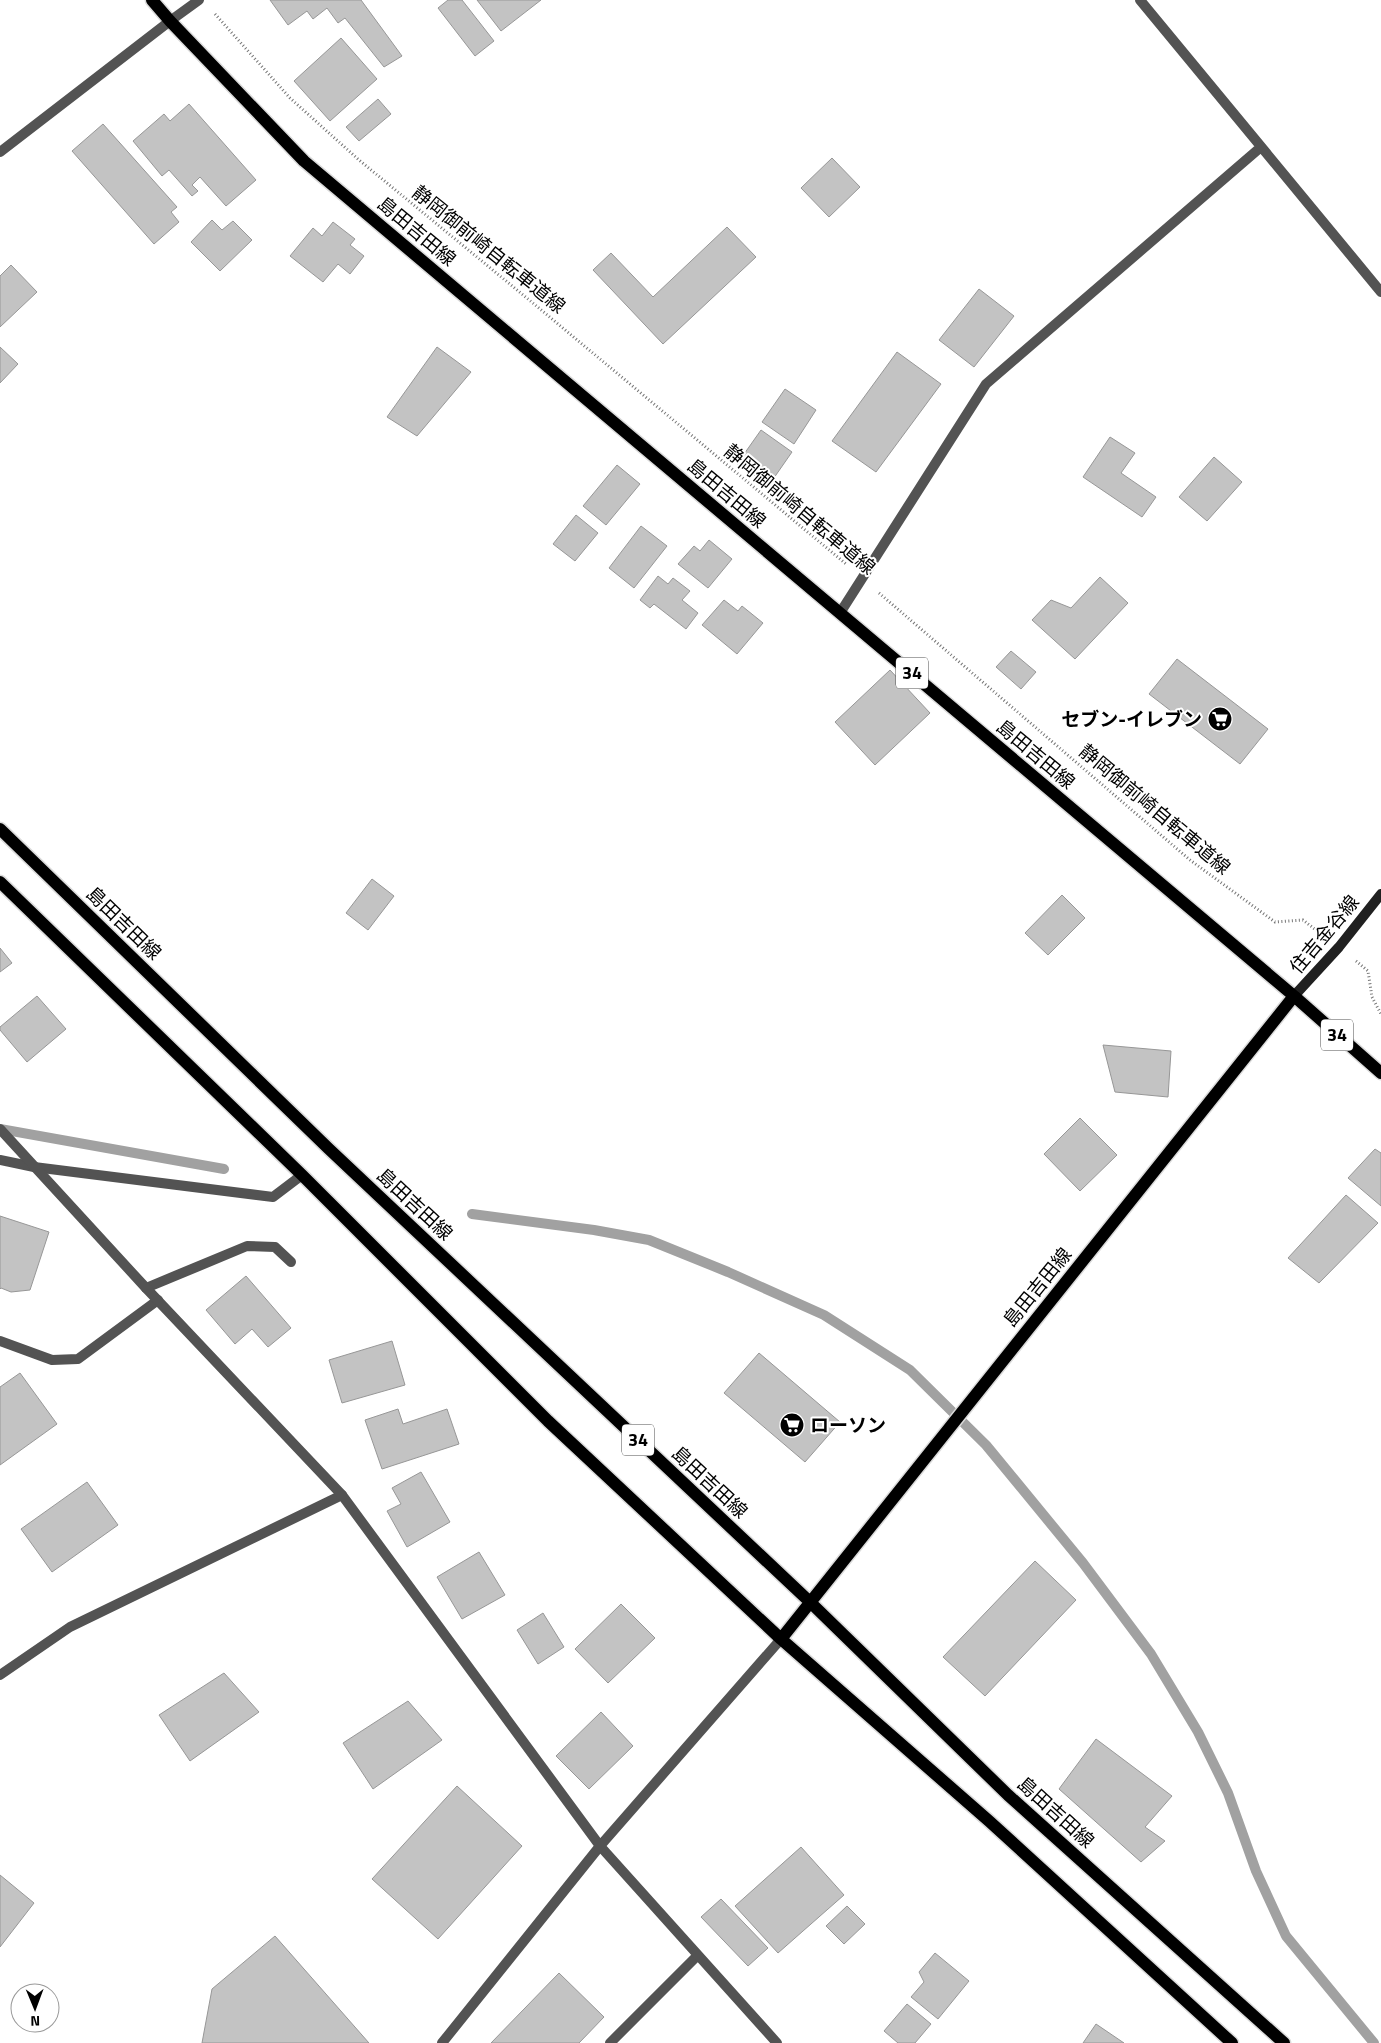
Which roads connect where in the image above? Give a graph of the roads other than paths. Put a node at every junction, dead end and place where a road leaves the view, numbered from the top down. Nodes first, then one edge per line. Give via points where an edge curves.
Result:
1 (152, 0) edge
2 (199, 0) edge
3 (1140, 0) edge
4 (170, 21) junction
5 (1261, 147) junction
6 (0, 152) edge
7 (1381, 292) edge
8 (840, 613) junction
9 (0, 829) edge
10 (0, 882) edge
11 (1381, 894) edge
12 (1294, 996) junction
13 (1381, 1073) edge
14 (0, 1129) edge
15 (0, 1160) edge
16 (34, 1167) junction
17 (302, 1175) junction
18 (291, 1262) dead end
19 (146, 1288) junction
20 (158, 1300) junction
21 (0, 1341) edge
22 (342, 1495) junction
23 (810, 1602) junction
24 (781, 1639) junction
25 (0, 1675) edge
26 (600, 1846) junction
27 (697, 1956) junction
28 (442, 2043) edge
29 (610, 2043) edge
30 (777, 2043) edge
31 (1232, 2043) edge
32 (1284, 2043) edge

1 - 4 main road, 島田吉田線 / 34
2 - 4 street
3 - 5 street
4 - 6 street
4 - 8 main road, 島田吉田線 / 34 via 304,161
5 - 7 street
5 - 8 street via 986,384
8 - 12 main road, 島田吉田線 / 34
9 - 23 main road, 島田吉田線 / 34 via 329,1149
10 - 17 main road, 34
11 - 12 main road, 住吉金谷線
12 - 13 main road, 島田吉田線 / 34
12 - 23 main road, 島田吉田線
14 - 16 street
15 - 16 street
16 - 17 street via 273,1197
16 - 19 street
17 - 24 main road, 34 via 548,1421
18 - 19 street via 275,1247 247,1246
19 - 20 street
20 - 21 street via 78,1359 52,1360
20 - 22 street
22 - 25 street via 70,1627
22 - 26 street
23 - 24 main road, 島田吉田線
23 - 32 main road, 島田吉田線 / 34 via 1008,1795
24 - 26 street
24 - 31 main road, 34 via 988,1821
26 - 27 street
26 - 28 street
27 - 29 street
27 - 30 street

